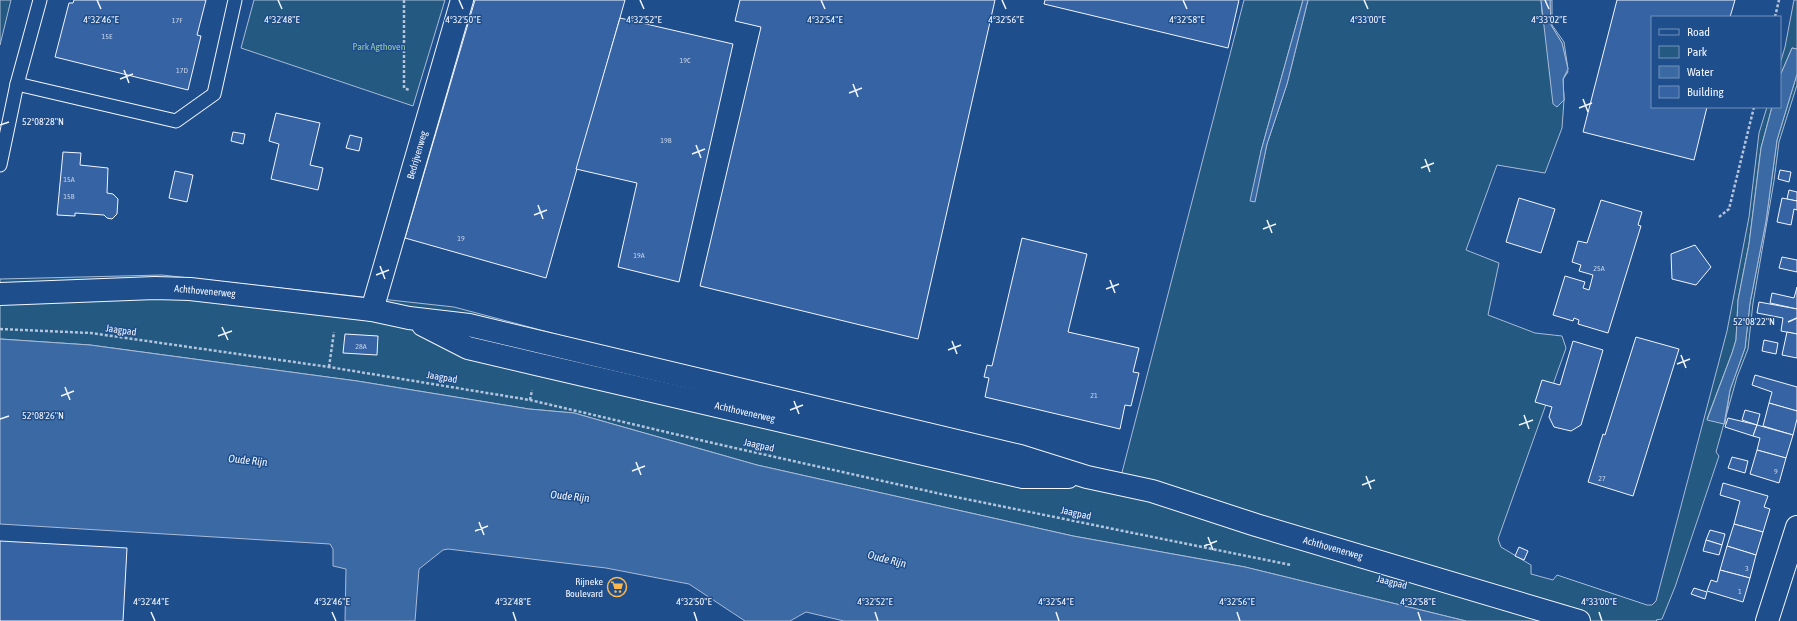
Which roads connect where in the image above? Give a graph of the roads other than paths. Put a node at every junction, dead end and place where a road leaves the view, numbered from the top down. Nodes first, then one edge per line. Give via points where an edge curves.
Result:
1 (40, 0) edge
2 (235, 0) edge
3 (462, 0) edge
4 (17, 84) junction
5 (0, 165) edge
6 (0, 294) edge
7 (372, 310) junction
8 (1797, 527) edge
9 (1579, 621) edge
10 (1767, 621) edge

1 - 4 lane
2 - 4 lane via 214,94 176,121
3 - 7 street, Bedrijvenweg
4 - 5 lane
6 - 7 street, Achthovenerweg via 190,289
7 - 9 street, Achthovenerweg via 409,318 469,325 1013,454 1087,477 1152,491 1256,525
8 - 10 street

